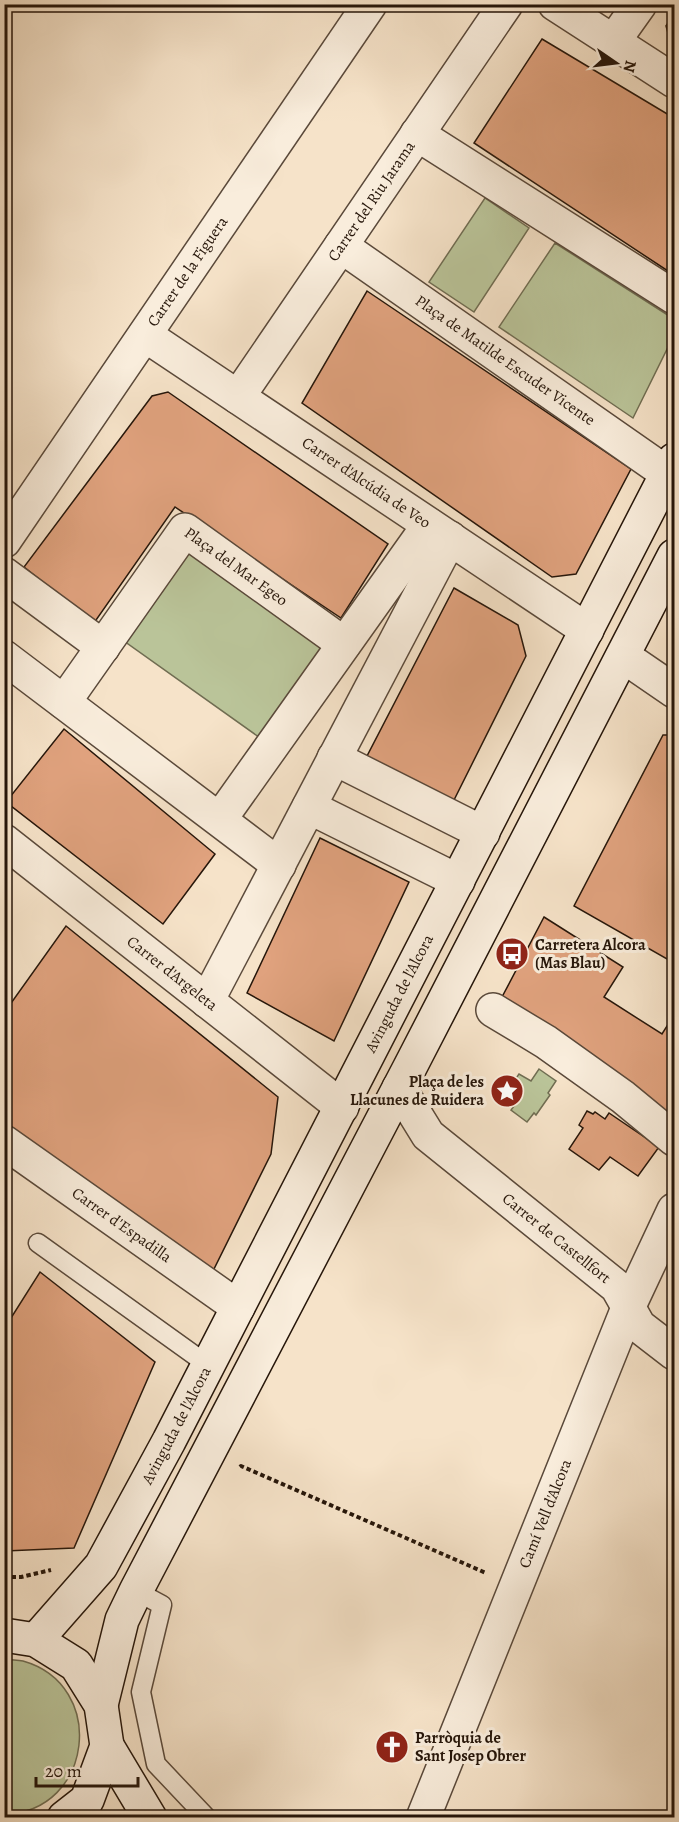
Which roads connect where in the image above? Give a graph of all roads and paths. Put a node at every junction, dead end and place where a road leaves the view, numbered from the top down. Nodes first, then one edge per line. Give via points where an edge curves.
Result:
1 (370, 4) edge
2 (506, 4) edge
3 (555, 4) edge
4 (640, 4) edge
5 (613, 42) junction
6 (675, 81) edge
7 (417, 134) junction
8 (341, 246) junction
9 (675, 297) edge
10 (145, 335) junction
11 (238, 397) junction
12 (671, 467) edge
13 (439, 532) junction
14 (4, 541) edge
15 (675, 556) edge
16 (4, 573) edge
17 (587, 630) junction
18 (344, 644) junction
19 (102, 647) junction
20 (623, 656) junction
21 (4, 657) edge
22 (675, 691) edge
23 (64, 702) junction
24 (334, 758) junction
25 (309, 807) junction
26 (220, 819) junction
27 (483, 833) junction
28 (4, 841) edge
29 (279, 864) junction
30 (458, 880) junction
31 (207, 1000) junction
32 (493, 1010) dead end
33 (399, 1088) junction
34 (342, 1107) junction
35 (376, 1133) junction
36 (428, 1134) junction
37 (675, 1139) edge
38 (4, 1142) edge
39 (675, 1210) edge
40 (38, 1243) dead end
41 (238, 1307) junction
42 (628, 1308) junction
43 (675, 1353) edge
44 (208, 1365) junction
45 (205, 1460) junction
46 (516, 1587) junction
47 (136, 1591) junction
48 (20, 1638) edge
49 (101, 1705) junction
50 (107, 1746) junction
51 (64, 1818) edge
52 (150, 1818) edge
53 (207, 1818) edge
54 (423, 1818) edge

1 - 10 street, Carrer de la Figuera
2 - 7 street, Carrer del Riu Jarama
3 - 5 street
4 - 5 street
5 - 6 street
7 - 8 street, Carrer del Riu Jarama
7 - 9 street
8 - 11 street, Carrer del Riu Jarama
8 - 12 street, Plaça de Matilde Escuder Vicente
10 - 11 street, Carrer d'Alcúdia de Veo
10 - 14 street, Carrer de la Figuera
11 - 13 street, Carrer d'Alcúdia de Veo
12 - 17 street, Avinguda de l'Alcora
13 - 17 street, Carrer d'Alcúdia de Veo
13 - 18 street
13 - 24 street
15 - 20 street
16 - 19 street
17 - 27 street, Avinguda de l'Alcora
18 - 19 street, Plaça del Mar Egeo via 185,530
18 - 26 street
19 - 23 street, Plaça del Mar Egeo
20 - 22 street
20 - 33 street
21 - 23 street
23 - 26 street
24 - 25 street
24 - 27 street
25 - 29 street
25 - 30 street
26 - 29 street
27 - 30 street, Avinguda de l'Alcora
28 - 31 street, Carrer d'Argeleta
29 - 31 street
30 - 34 street, Avinguda de l'Alcora
31 - 34 street, Carrer d'Argeleta
32 - 37 street via 546,1042
33 - 35 street
33 - 36 street, Carrer de Castellfort
34 - 41 street, Avinguda de l'Alcora
35 - 36 street
35 - 45 street
36 - 42 street, Carrer de Castellfort via 617,1287
38 - 41 street, Carrer d'Espadilla
39 - 42 street, Camí Vell d'Alcora
40 - 44 lane
41 - 44 street, Avinguda de l'Alcora
42 - 43 street, Carrer de Castellfort via 639,1326
42 - 46 street, Camí Vell d'Alcora
44 - 48 street, Avinguda de l'Alcora via 101,1566
45 - 46 path via 236,1476 241,1466
45 - 47 street
46 - 54 street, Camí Vell d'Alcora
47 - 49 street via 122,1620
47 - 53 lane via 162,1605 141,1692 156,1764
48 - 49 street via 76,1665
49 - 50 street
50 - 51 street via 87,1800
50 - 52 street

